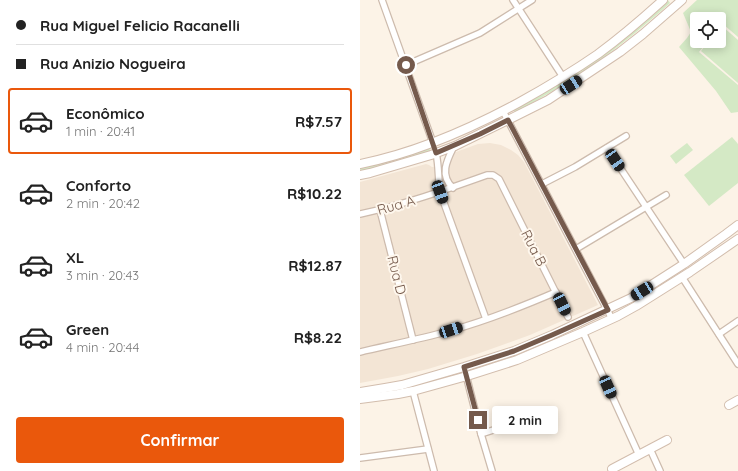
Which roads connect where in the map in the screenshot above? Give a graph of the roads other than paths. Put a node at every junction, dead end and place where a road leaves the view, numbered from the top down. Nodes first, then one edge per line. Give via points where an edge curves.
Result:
1 (382, 0) edge
2 (513, 0) edge
3 (532, 0) edge
4 (663, 0) edge
5 (679, 1) edge
6 (519, 9) junction
7 (406, 65) junction
8 (563, 77) junction
9 (504, 111) junction
10 (508, 120) junction
11 (626, 136) dead end
12 (433, 143) junction
13 (455, 146) junction
14 (607, 148) junction
15 (436, 153) junction
16 (447, 160) junction
17 (438, 162) junction
18 (360, 164) edge
19 (360, 175) edge
20 (499, 179) joint
21 (542, 184) junction
22 (453, 188) junction
23 (440, 192) junction
24 (666, 195) dead end
25 (647, 207) junction
26 (380, 210) junction
27 (360, 214) edge
28 (738, 224) edge
29 (738, 239) edge
30 (713, 243) junction
31 (576, 249) junction
32 (719, 252) junction
33 (684, 264) junction
34 (682, 277) junction
35 (556, 292) junction
36 (608, 310) junction
37 (568, 317) dead end
38 (612, 318) junction
39 (486, 319) junction
40 (738, 321) edge
41 (583, 332) junction
42 (719, 334) junction
43 (552, 335) junction
44 (413, 340) junction
45 (556, 343) junction
46 (360, 352) edge
47 (738, 364) edge
48 (464, 367) junction
49 (467, 376) junction
50 (411, 382) junction
51 (413, 391) junction
52 (360, 392) edge
53 (360, 399) edge
54 (738, 400) edge
55 (729, 405) dead end
56 (533, 417) dead end
57 (481, 434) junction
58 (667, 440) dead end
59 (428, 449) junction
60 (650, 449) junction
61 (639, 455) junction
62 (360, 458) edge
63 (612, 470) edge
64 (434, 471) edge
65 (492, 471) edge
66 (660, 471) edge

1 - 7 street
2 - 6 street
3 - 6 street
4 - 8 street via 620,37
5 - 10 street via 644,34 620,52 548,100
6 - 7 street via 456,45
6 - 8 street
7 - 12 street
8 - 9 street
9 - 10 street
9 - 12 street
10 - 13 street
10 - 21 street
11 - 14 street
12 - 15 street
12 - 18 street
13 - 15 street
13 - 16 street
14 - 21 street
14 - 25 street
15 - 17 street
15 - 19 street
16 - 17 street
16 - 22 street via 446,177 448,184
17 - 23 street
20 - 22 street, Rua A via 487,175
20 - 35 street, Rua B
21 - 31 street
22 - 23 street, Rua A
23 - 26 street, Rua A
23 - 39 street
24 - 25 street
25 - 31 street
25 - 33 street
26 - 27 street, Rua A
26 - 44 street, Rua D
28 - 30 street
29 - 32 street
30 - 32 street
30 - 33 street
31 - 36 street
32 - 34 street
33 - 36 street
34 - 38 street
34 - 42 street
35 - 37 street, Rua B
35 - 39 street
36 - 38 street
36 - 43 street
38 - 41 street
39 - 44 street
40 - 42 street
41 - 45 street
41 - 61 street
42 - 47 street
43 - 45 street
43 - 48 street via 514,351
44 - 46 street
45 - 49 street via 517,360
48 - 49 street
48 - 50 street
49 - 51 street
49 - 57 street
50 - 51 street
50 - 52 street
51 - 53 street
51 - 59 street
54 - 55 street
56 - 57 street
57 - 65 street
58 - 60 street
59 - 62 street
59 - 64 street
60 - 61 street
60 - 66 street
61 - 63 street

